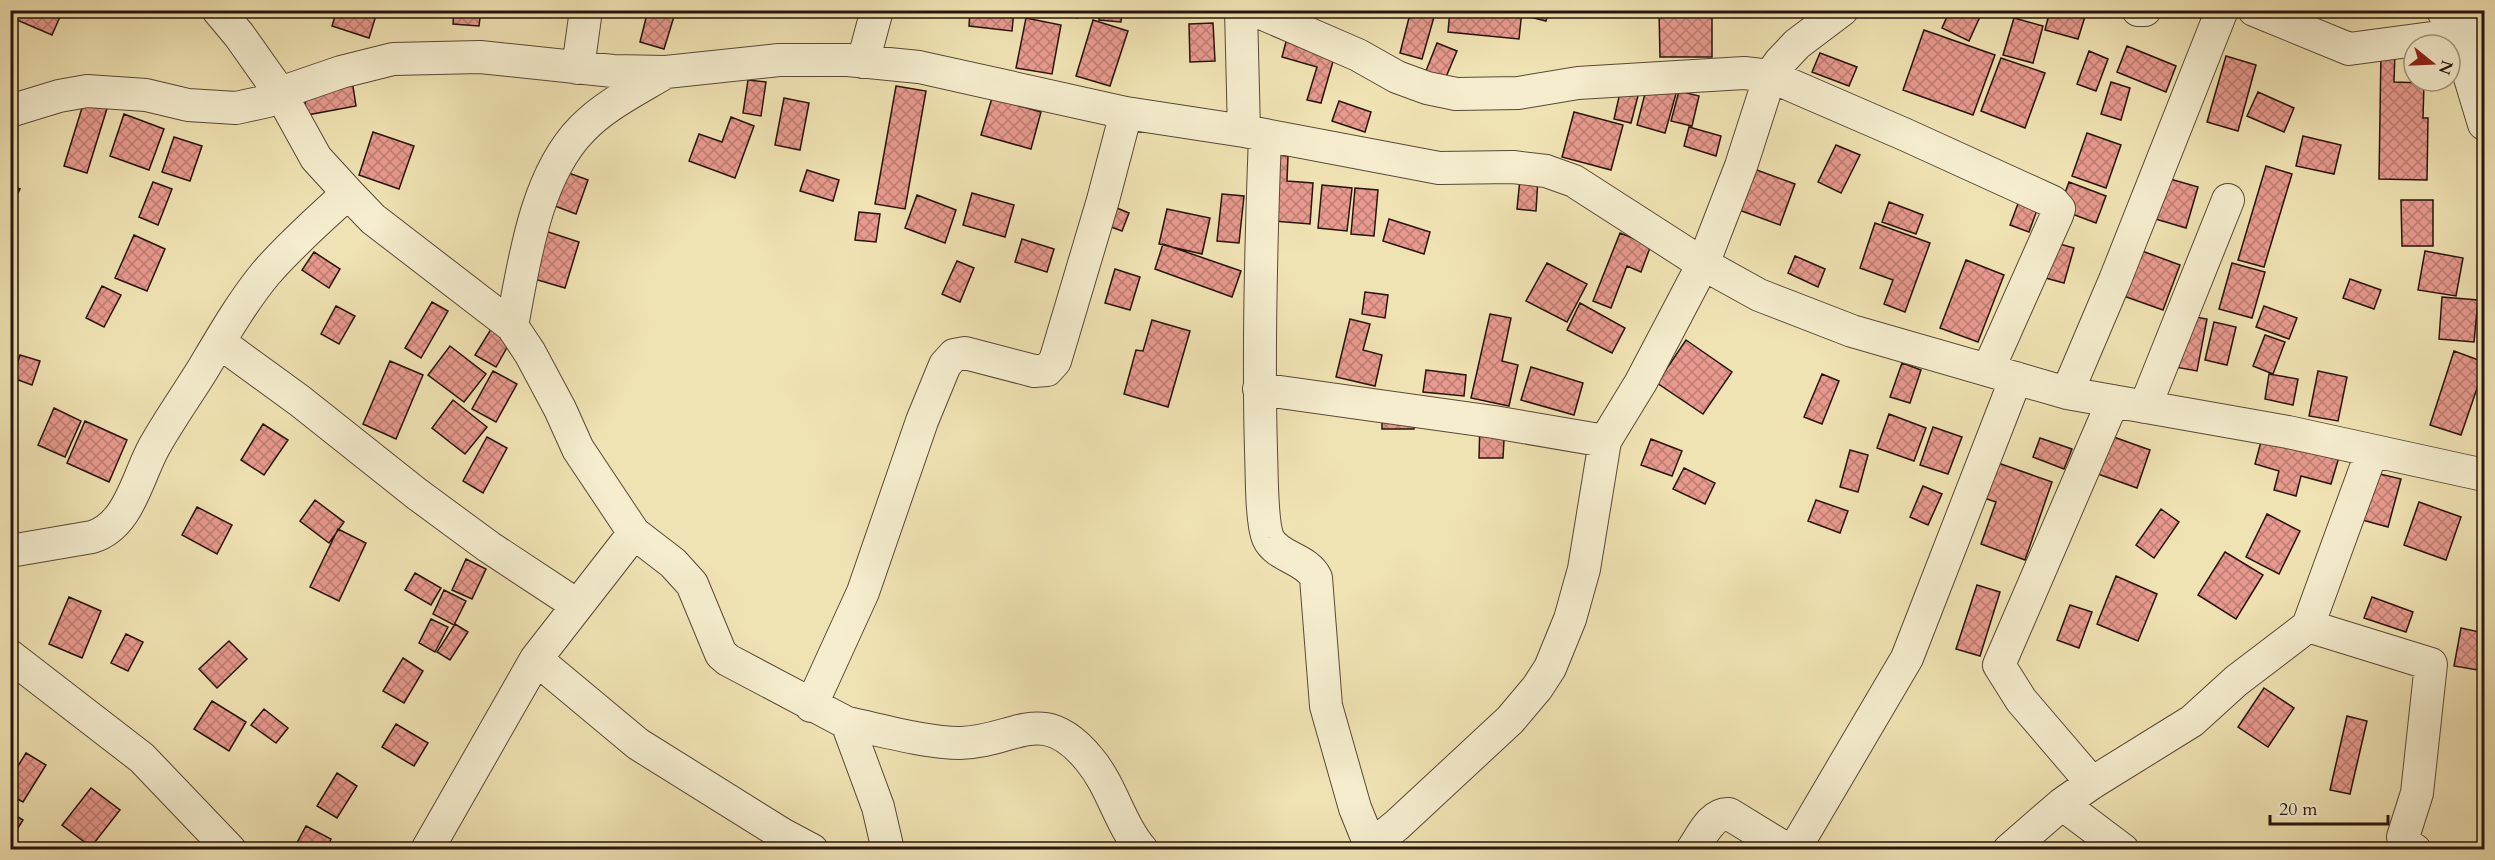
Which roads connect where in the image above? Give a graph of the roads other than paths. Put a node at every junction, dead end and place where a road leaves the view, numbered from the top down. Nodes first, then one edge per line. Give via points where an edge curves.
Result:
1 (218, 10) edge
2 (586, 10) edge
3 (877, 10) edge
4 (1241, 10) edge
5 (1254, 10) edge
6 (1842, 10) edge
7 (2138, 10) edge
8 (2145, 10) edge
9 (2222, 10) edge
10 (2254, 10) edge
11 (2447, 20) edge
12 (243, 23) edge
13 (2484, 42) edge
14 (863, 62) junction
15 (578, 68) junction
16 (666, 72) junction
17 (1770, 76) junction
18 (280, 93) junction
19 (10, 111) edge
20 (1126, 113) junction
21 (2484, 124) edge
22 (1254, 134) junction
23 (348, 193) junction
24 (2228, 200) dead end
25 (1703, 264) junction
26 (512, 326) junction
27 (219, 342) junction
28 (2002, 374) junction
29 (1259, 389) junction
30 (2067, 393) junction
31 (2113, 401) junction
32 (2145, 407) junction
33 (1605, 441) junction
34 (2372, 451) junction
35 (2484, 475) edge
36 (634, 533) junction
37 (10, 551) edge
38 (577, 605) junction
39 (2308, 626) junction
40 (10, 656) edge
41 (536, 659) junction
42 (811, 706) junction
43 (847, 723) junction
44 (2092, 783) junction
45 (2062, 804) junction
46 (1369, 848) edge
47 (230, 849) edge
48 (427, 849) edge
49 (812, 849) edge
50 (888, 849) edge
51 (1142, 849) edge
52 (1692, 849) edge
53 (1788, 849) edge
54 (1794, 849) edge
55 (2009, 849) edge
56 (2123, 849) edge
57 (2415, 849) edge

1 - 12 street
2 - 15 street
3 - 14 street
4 - 22 street
5 - 17 street via 1358,55 1397,77 1456,94 1518,93 1578,83 1694,76
6 - 17 street via 1797,44
7 - 8 street
9 - 30 street
10 - 11 street via 2349,49
11 - 13 street
11 - 21 street via 2464,58
12 - 18 street
14 - 16 street via 779,60
14 - 20 street via 919,67
15 - 16 street
15 - 18 street via 480,57 393,59
16 - 26 street via 582,129 557,160 525,257
17 - 25 street
17 - 28 street via 2057,206
18 - 19 street via 268,101 237,108 87,91
18 - 23 street via 316,159
20 - 22 street
20 - 42 street via 1055,361 1047,370 1034,371 965,353 954,355 945,365 863,592
22 - 25 street via 1439,168 1513,167 1546,171 1574,181
22 - 29 street
23 - 26 street via 373,219
23 - 27 street via 265,275
24 - 32 street
25 - 28 street via 1759,295 1852,331
25 - 33 street
26 - 36 street via 530,353 578,449
27 - 37 street via 154,448 115,525 92,537
27 - 38 street via 462,527
28 - 30 street
28 - 54 street via 1907,658
29 - 33 street
29 - 46 street via 1268,537 1310,567 1316,579 1326,706
30 - 31 street
31 - 32 street
31 - 44 street via 2000,665 2021,700
32 - 34 street
33 - 46 street via 1584,569 1550,668 1510,720
34 - 35 street
34 - 39 street
36 - 38 street
36 - 42 street via 685,573 721,654
38 - 41 street
39 - 44 street via 2192,720
39 - 57 street via 2431,664 2417,793 2403,837 2405,844
40 - 47 street via 142,758
41 - 48 street
41 - 49 street via 638,744
42 - 43 street
43 - 50 street via 878,807
43 - 51 street via 959,743 1025,728 1054,730 1065,735 1090,760
44 - 45 street
45 - 55 street
45 - 56 street
52 - 53 street via 1713,820 1724,814

